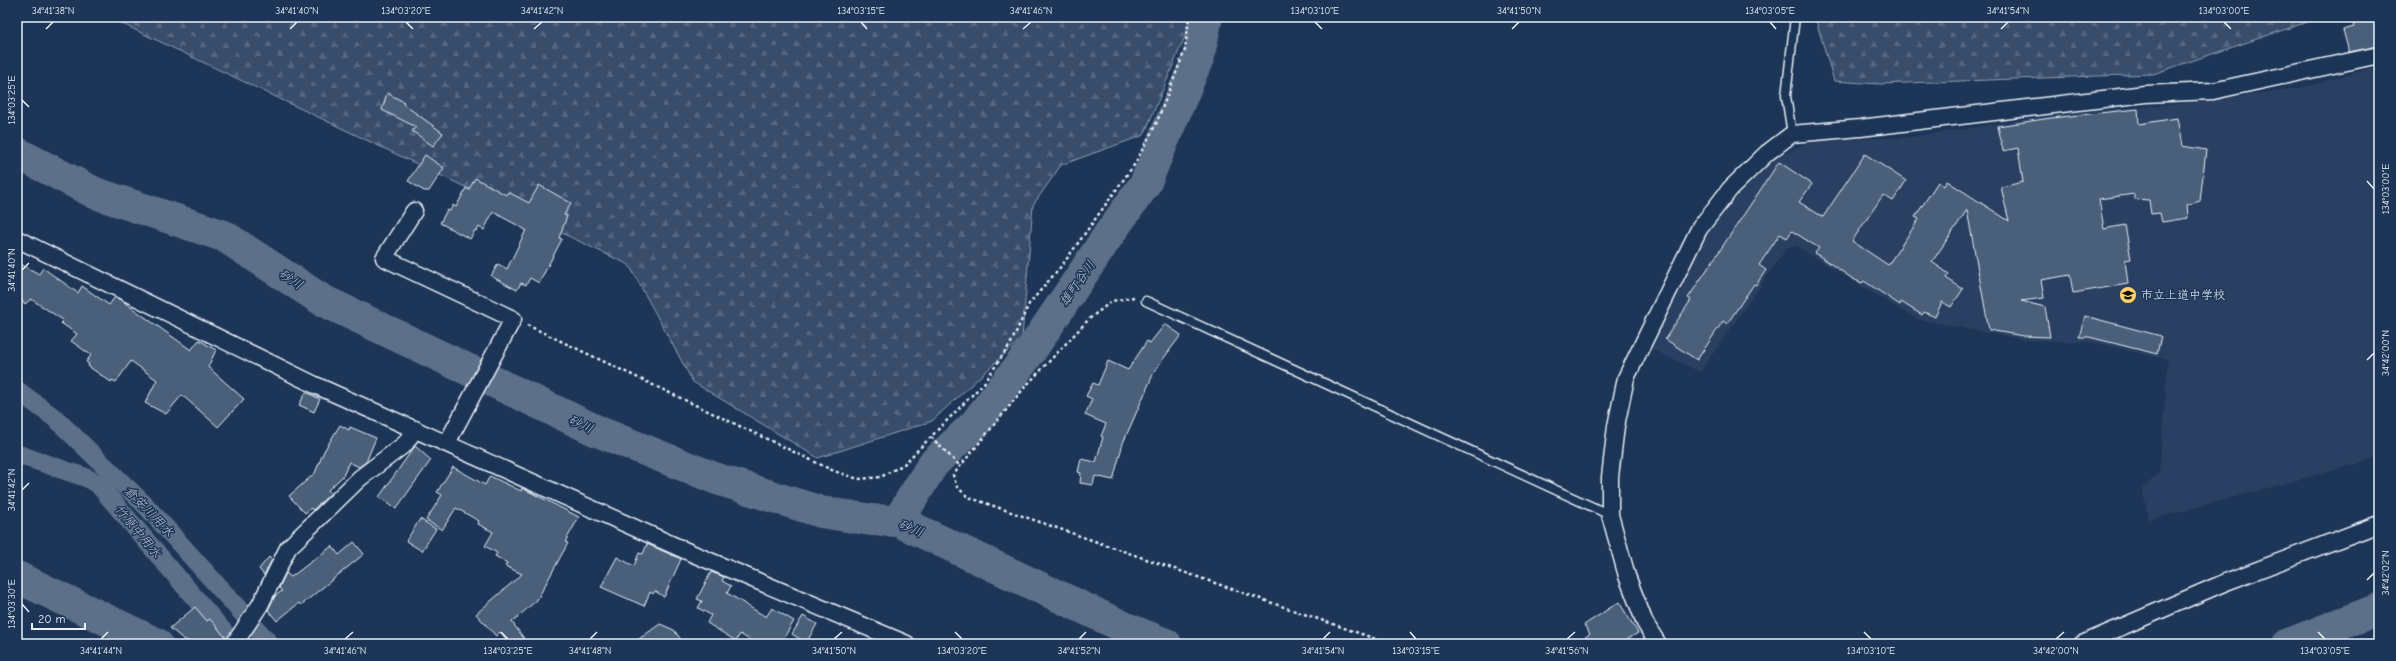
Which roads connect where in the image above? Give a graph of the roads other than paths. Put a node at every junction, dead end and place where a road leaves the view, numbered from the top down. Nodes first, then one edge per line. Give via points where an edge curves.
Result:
1 (1796, 17) edge
2 (2379, 55) edge
3 (1792, 134) junction
4 (414, 211) dead end
5 (17, 239) edge
6 (1146, 301) road end
7 (415, 429) junction
8 (447, 443) junction
9 (1610, 515) junction
10 (2379, 524) edge
11 (237, 639) edge
12 (906, 644) edge
13 (1658, 644) edge
14 (2082, 644) edge

1 - 3 lane via 1786,96
2 - 3 street via 2213,91 2144,94
3 - 9 street via 1767,153 1730,189 1699,229 1632,364 1626,378 1616,426 1610,478
4 - 8 street via 384,258 512,323
5 - 7 street via 315,386
6 - 9 lane
7 - 8 street
7 - 11 street via 405,444 360,478 288,548 260,604
8 - 12 street via 684,550
9 - 13 street via 1627,576 1642,616
10 - 14 street via 2226,582

